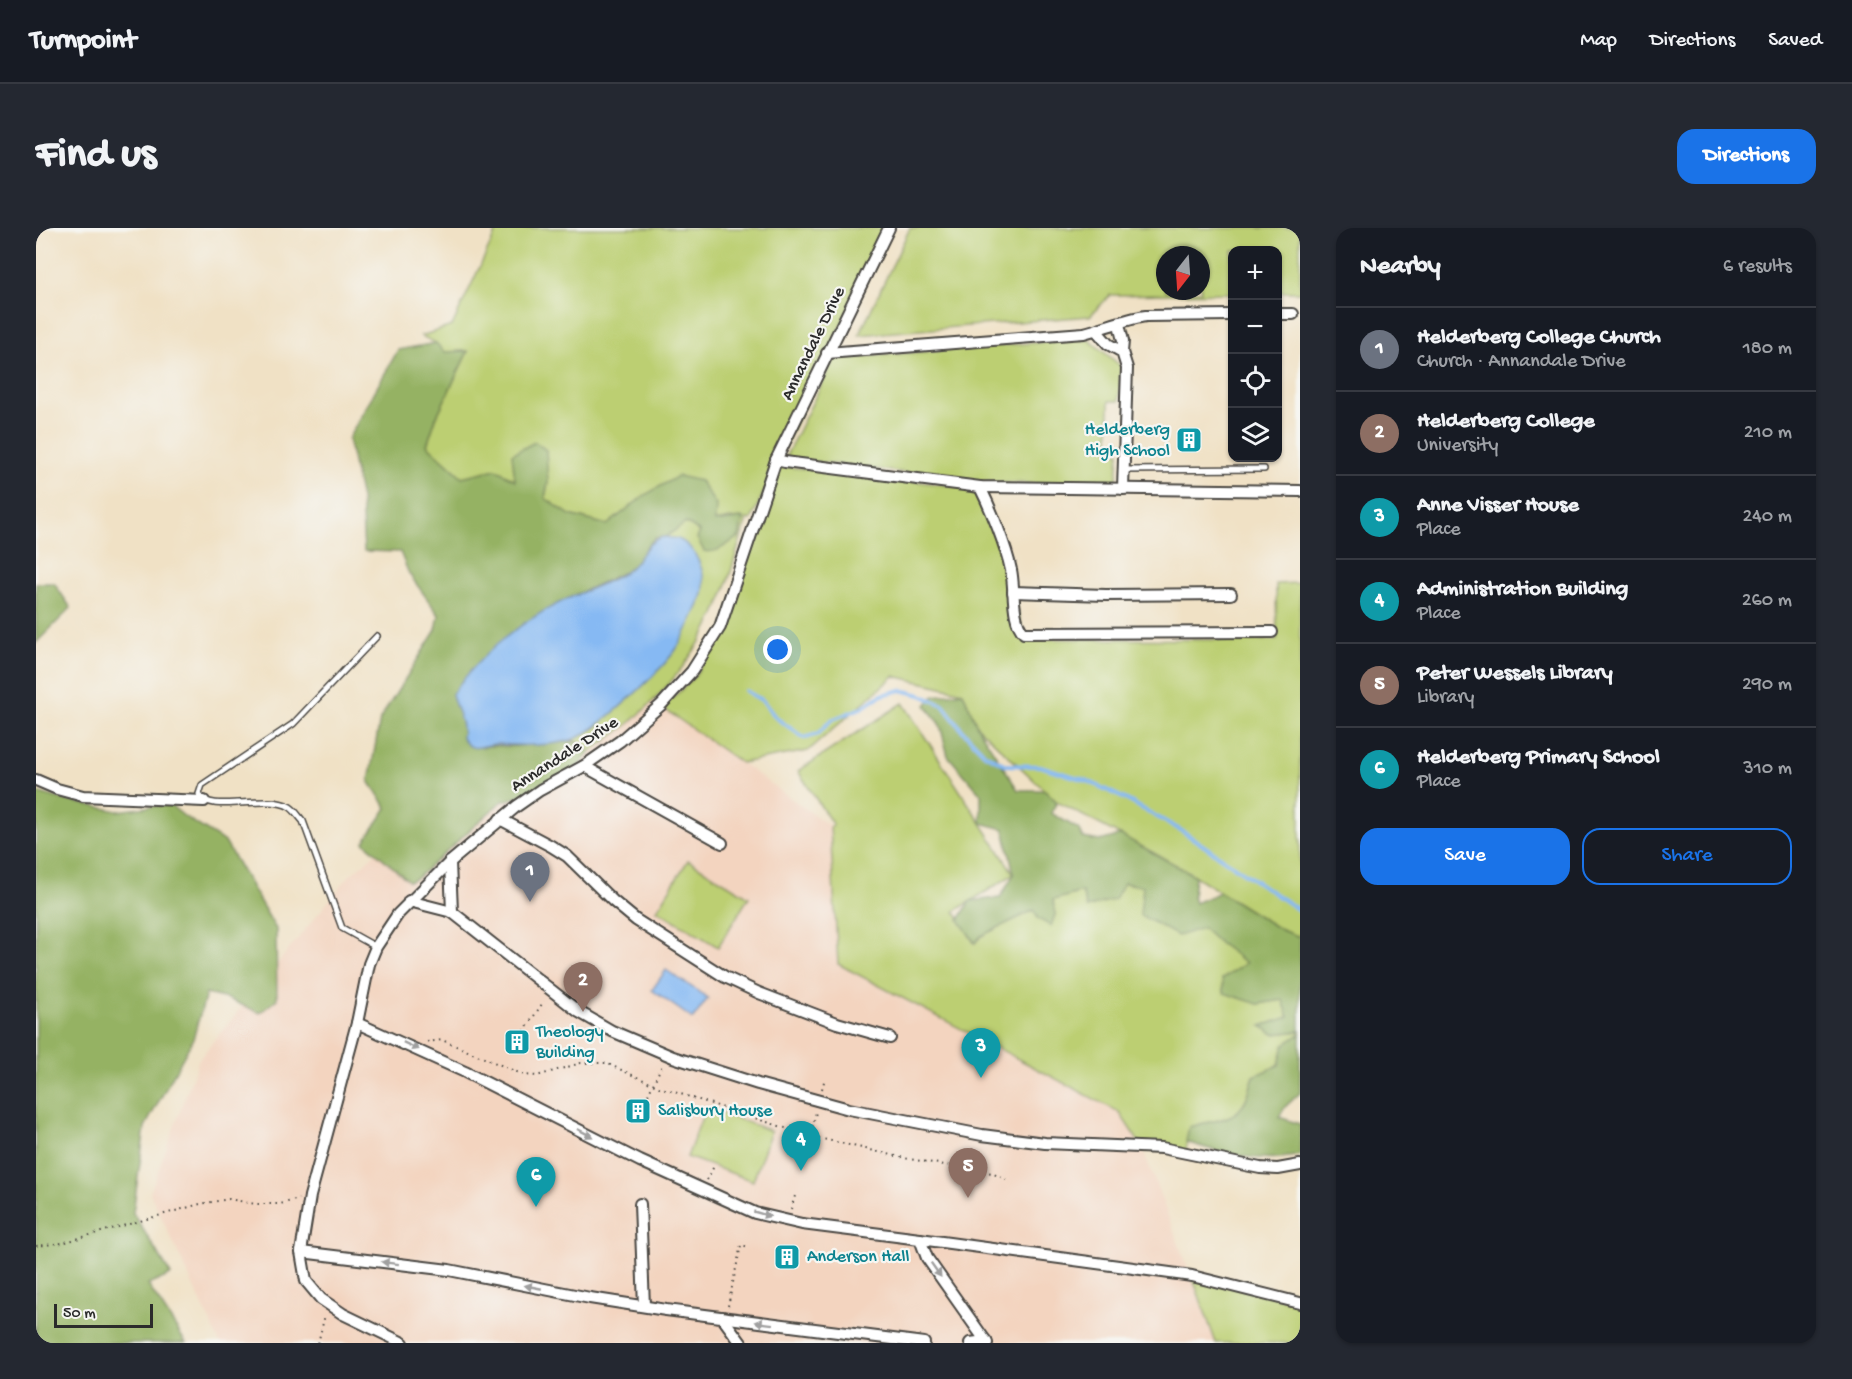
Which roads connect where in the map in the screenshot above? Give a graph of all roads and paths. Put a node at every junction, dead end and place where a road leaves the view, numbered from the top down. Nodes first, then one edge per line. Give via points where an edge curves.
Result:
1 (890, 228) edge
2 (1282, 314) edge
3 (1293, 314) dead end
4 (1228, 315) edge
5 (1119, 324) junction
6 (1096, 330) junction
7 (1122, 352) junction
8 (827, 353) junction
9 (776, 460) junction
10 (1264, 469) dead end
11 (1123, 470) junction
12 (980, 487) junction
13 (1123, 489) junction
14 (1300, 491) edge
15 (1013, 592) junction
16 (1231, 594) dead end
17 (1272, 632) dead end
18 (377, 636) dead end
19 (584, 766) junction
20 (36, 780) edge
21 (204, 801) junction
22 (500, 819) junction
23 (722, 843) dead end
24 (450, 862) junction
25 (409, 901) junction
26 (452, 912) junction
27 (376, 947) junction
28 (551, 991) junction
29 (357, 1023) junction
30 (524, 1031) dead end
31 (890, 1038) dead end
32 (407, 1043) junction
33 (663, 1064) dead end
34 (653, 1084) junction
35 (648, 1095) dead end
36 (816, 1112) dead end
37 (810, 1136) junction
38 (974, 1141) dead end
39 (807, 1150) dead end
40 (1300, 1165) edge
41 (714, 1166) dead end
42 (712, 1170) dead end
43 (971, 1170) junction
44 (970, 1180) dead end
45 (1006, 1180) dead end
46 (310, 1196) junction
47 (795, 1196) dead end
48 (640, 1204) dead end
49 (789, 1216) dead end
50 (920, 1239) junction
51 (36, 1246) edge
52 (749, 1247) dead end
53 (301, 1252) junction
54 (1300, 1303) edge
55 (327, 1304) junction
56 (644, 1306) junction
57 (724, 1318) junction
58 (986, 1342) edge
59 (318, 1343) edge
60 (402, 1343) edge
61 (741, 1343) edge
62 (924, 1343) edge
63 (970, 1343) edge

1 - 8 street, Annandale Drive
2 - 3 street
4 - 5 street via 1146,316
5 - 6 street
5 - 7 street via 1124,341
6 - 7 street
6 - 8 street
7 - 11 street via 1127,368
8 - 9 street, Annandale Drive
9 - 12 street
9 - 19 street, Annandale Drive via 720,627 706,652 661,705
10 - 11 lane
11 - 13 street
12 - 13 street
12 - 15 street via 1011,570
13 - 14 street
15 - 16 street
15 - 17 street via 1017,624 1026,634
18 - 21 lane via 293,724 202,785 200,794
19 - 22 street, Annandale Drive via 540,790
19 - 23 street
20 - 21 street via 83,796
21 - 27 lane via 261,801 290,807 303,821 342,928
22 - 24 street, Annandale Drive
22 - 31 street via 567,856 636,920 725,977 837,1023
24 - 25 street, Annandale Drive
24 - 26 street
25 - 26 street
25 - 27 street, Annandale Drive
26 - 28 street
27 - 29 street, Annandale Drive
28 - 30 path
28 - 40 street via 593,1021 667,1054 849,1109 1015,1140 1162,1148 1260,1168
29 - 32 street
29 - 46 street, Annandale Drive
32 - 34 path via 442,1040 533,1076 581,1063 606,1063
32 -> 50 street via 640,1161 754,1212 802,1224
33 - 34 path
34 - 35 path
34 - 37 path
36 - 37 path
37 - 39 path
37 - 43 path
38 - 43 path
41 - 42 path
43 - 44 path
43 - 45 path
46 - 51 path via 280,1204 229,1199 200,1204 62,1243
46 - 53 street, Annandale Drive
47 - 49 path
48 - 56 street
50 - 54 street via 1192,1276
50 -> 58 street via 927,1258
52 - 57 path via 741,1245
53 - 55 street, Annandale Drive via 310,1288
56 -> 53 street via 448,1270
55 - 59 path
55 - 60 street
56 - 57 street
57 - 61 street
62 -> 57 street
58 - 63 street

